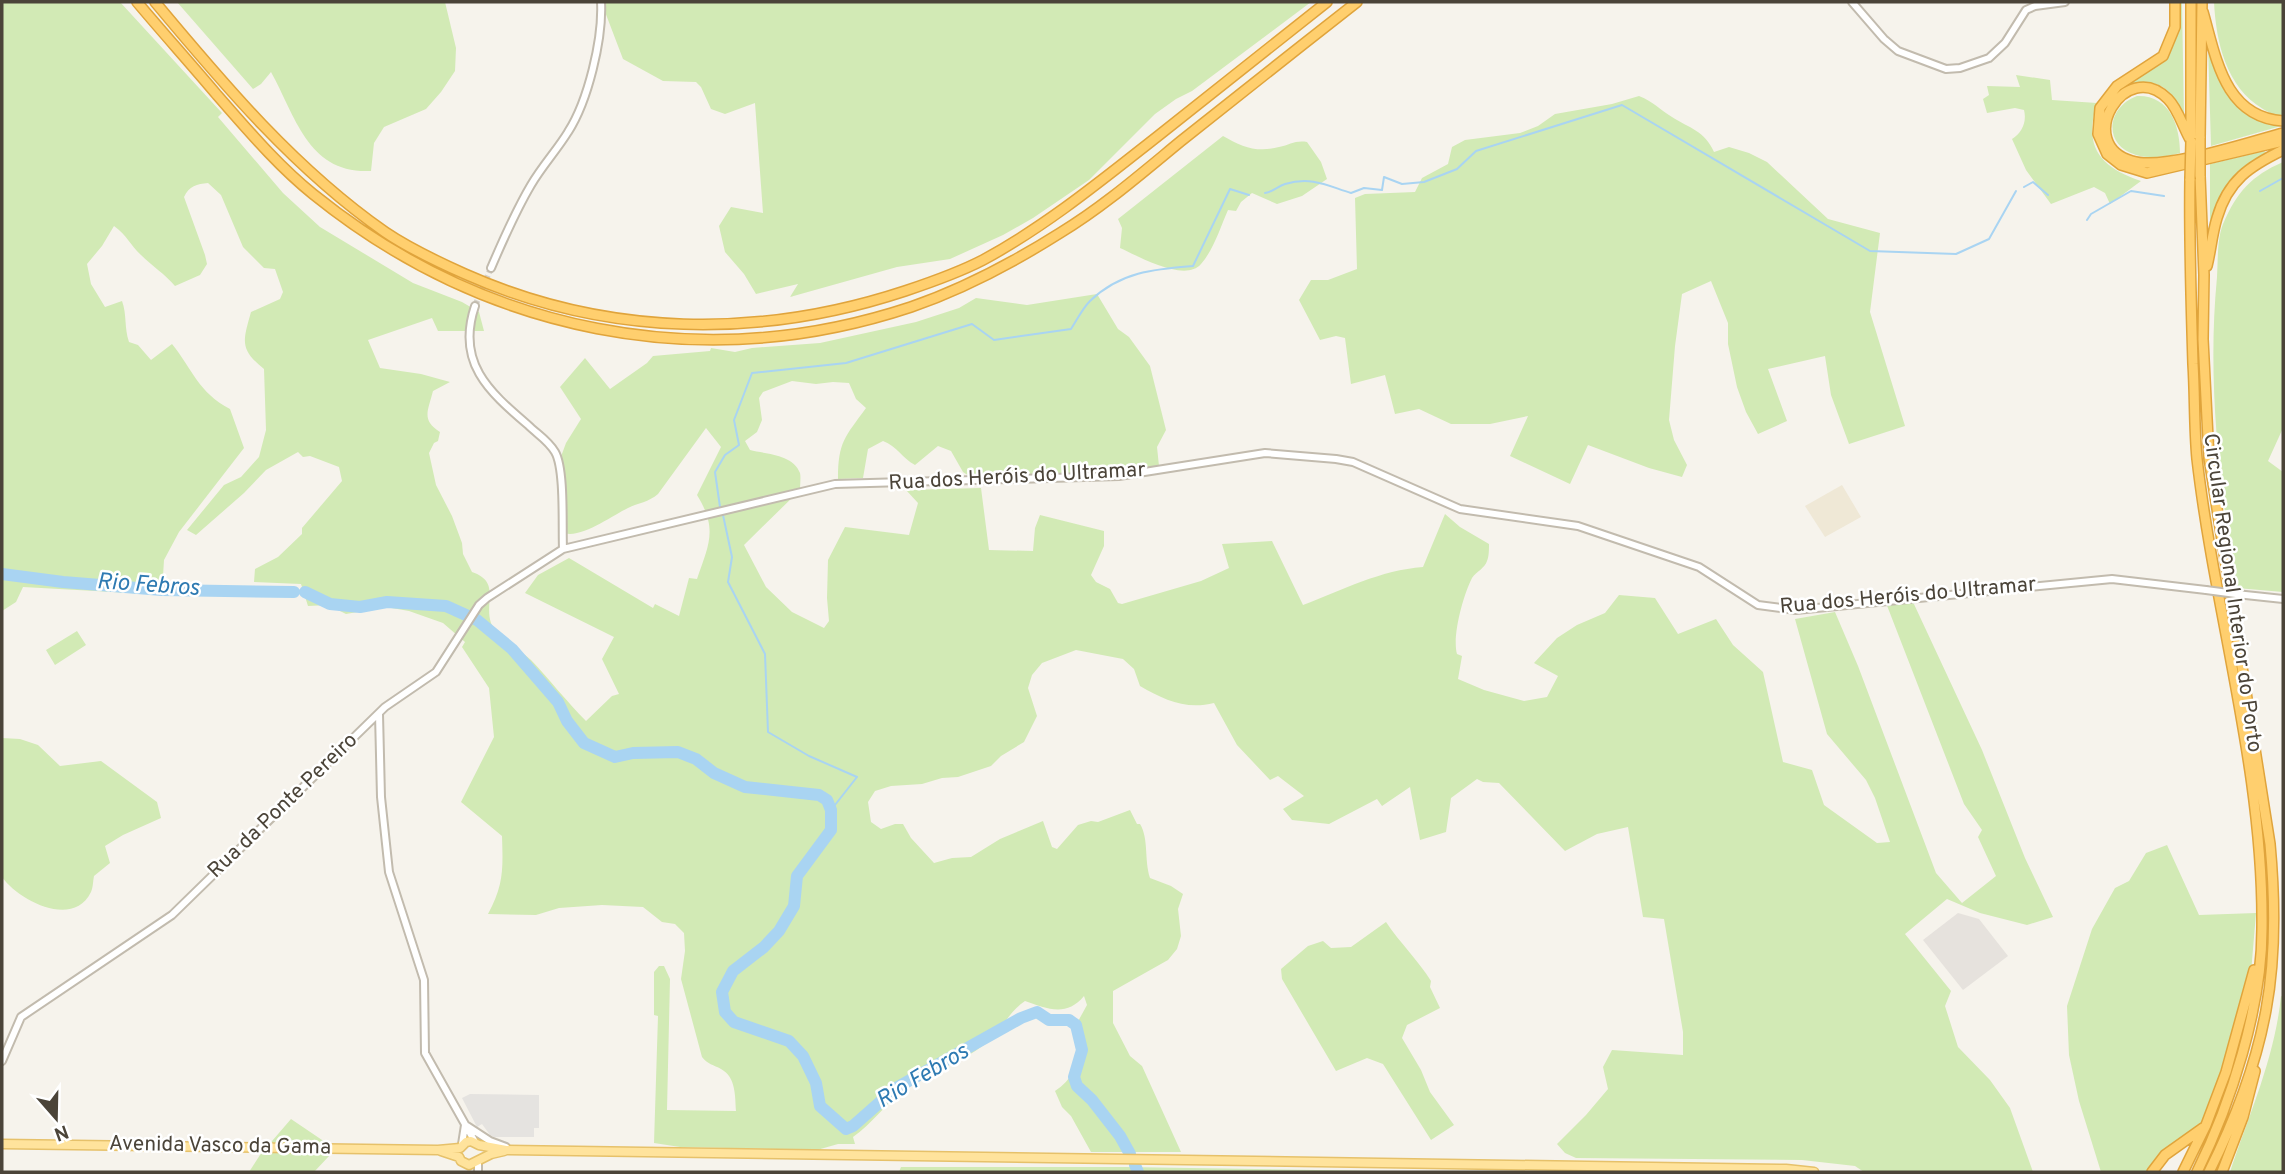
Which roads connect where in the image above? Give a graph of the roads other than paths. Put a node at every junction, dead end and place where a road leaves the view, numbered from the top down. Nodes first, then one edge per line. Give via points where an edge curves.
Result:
1 (137, 2) edge
2 (155, 2) edge
3 (601, 2) edge
4 (1327, 2) edge
5 (1357, 2) edge
6 (1852, 2) edge
7 (2065, 2) edge
8 (2175, 2) edge
9 (2191, 2) edge
10 (2203, 7) edge
11 (2283, 121) edge
12 (2283, 133) edge
13 (2195, 140) junction
14 (2283, 142) edge
15 (2283, 150) edge
16 (2195, 177) junction
17 (491, 268) tunnel mouth
18 (2204, 275) junction
19 (475, 306) tunnel mouth
20 (563, 549) junction
21 (2283, 599) edge
22 (379, 713) junction
23 (2259, 962) junction
24 (2266, 1010) junction
25 (2, 1061) edge
26 (465, 1125) junction
27 (2206, 1125) junction
28 (2, 1143) edge
29 (477, 1144) junction
30 (460, 1149) junction
31 (510, 1151) junction
32 (476, 1166) edge
33 (1813, 1172) edge
34 (2152, 1172) edge
35 (2183, 1172) edge
36 (2197, 1172) edge
37 (2209, 1172) edge
38 (2222, 1172) edge

1 - 5 highway via 263,148 310,192 374,239 457,285 555,320 648,337 697,340 798,333 869,318 910,307 985,275 1106,201
2 - 4 highway via 262,127 329,189 387,233 433,260 527,298 604,316 685,324 795,319 847,309 978,262 1099,183
3 - 17 street via 595,55 570,130 532,184
6 - 7 street via 1898,51 1940,69 1989,58 2005,43 2025,10
8 - 14 highway via 2175,27 2163,56 2117,86 2100,108 2098,134 2107,154 2121,165 2147,173
9 - 13 highway, Circular Regional Interior do Porto
10 - 11 highway via 2229,90 2252,111
10 - 13 highway, Circular Regional Interior do Porto
12 - 13 highway via 2148,164 2132,162 2113,149 2107,136 2107,113 2128,91 2157,91 2167,98
13 - 16 highway, Circular Regional Interior do Porto, bridge
15 - 18 highway via 2241,175 2224,197
16 - 18 highway, Circular Regional Interior do Porto
16 - 23 highway, Circular Regional Interior do Porto via 2191,309 2197,457 2258,844
18 - 24 highway, Circular Regional Interior do Porto via 2209,458 2274,886
19 - 20 street via 468,347 482,379 548,442 559,462
20 - 21 street, Rua dos Heróis do Ultramar, bridge via 835,484 1119,476 1265,453 1336,458 1460,509 1578,526 1699,567 1766,607 1810,608 2112,579
20 - 22 street, Rua da Ponte Pereiro via 487,598 441,667
22 - 25 street, Rua da Ponte Pereiro via 172,915 21,1017
22 - 26 street via 388,872 424,981 425,1053
23 - 27 highway via 2252,972 2227,1072
23 - 36 highway, Circular Regional Interior do Porto via 2237,1073
24 - 37 highway, Circular Regional Interior do Porto via 2248,1078
24 - 38 highway via 2267,1026 2243,1117
26 - 29 street
26 - 30 street
26 - 31 street
27 - 34 highway via 2165,1155
27 - 35 highway
28 - 30 main road, Avenida Vasco da Gama
29 - 30 main road, Avenida Vasco da Gama
29 - 31 main road, Avenida Vasco da Gama
29 - 32 main road via 482,1154
30 - 32 main road, Avenida Vasco da Gama via 461,1161
31 - 32 main road, Avenida Vasco da Gama
31 - 33 main road, Avenida Vasco da Gama

